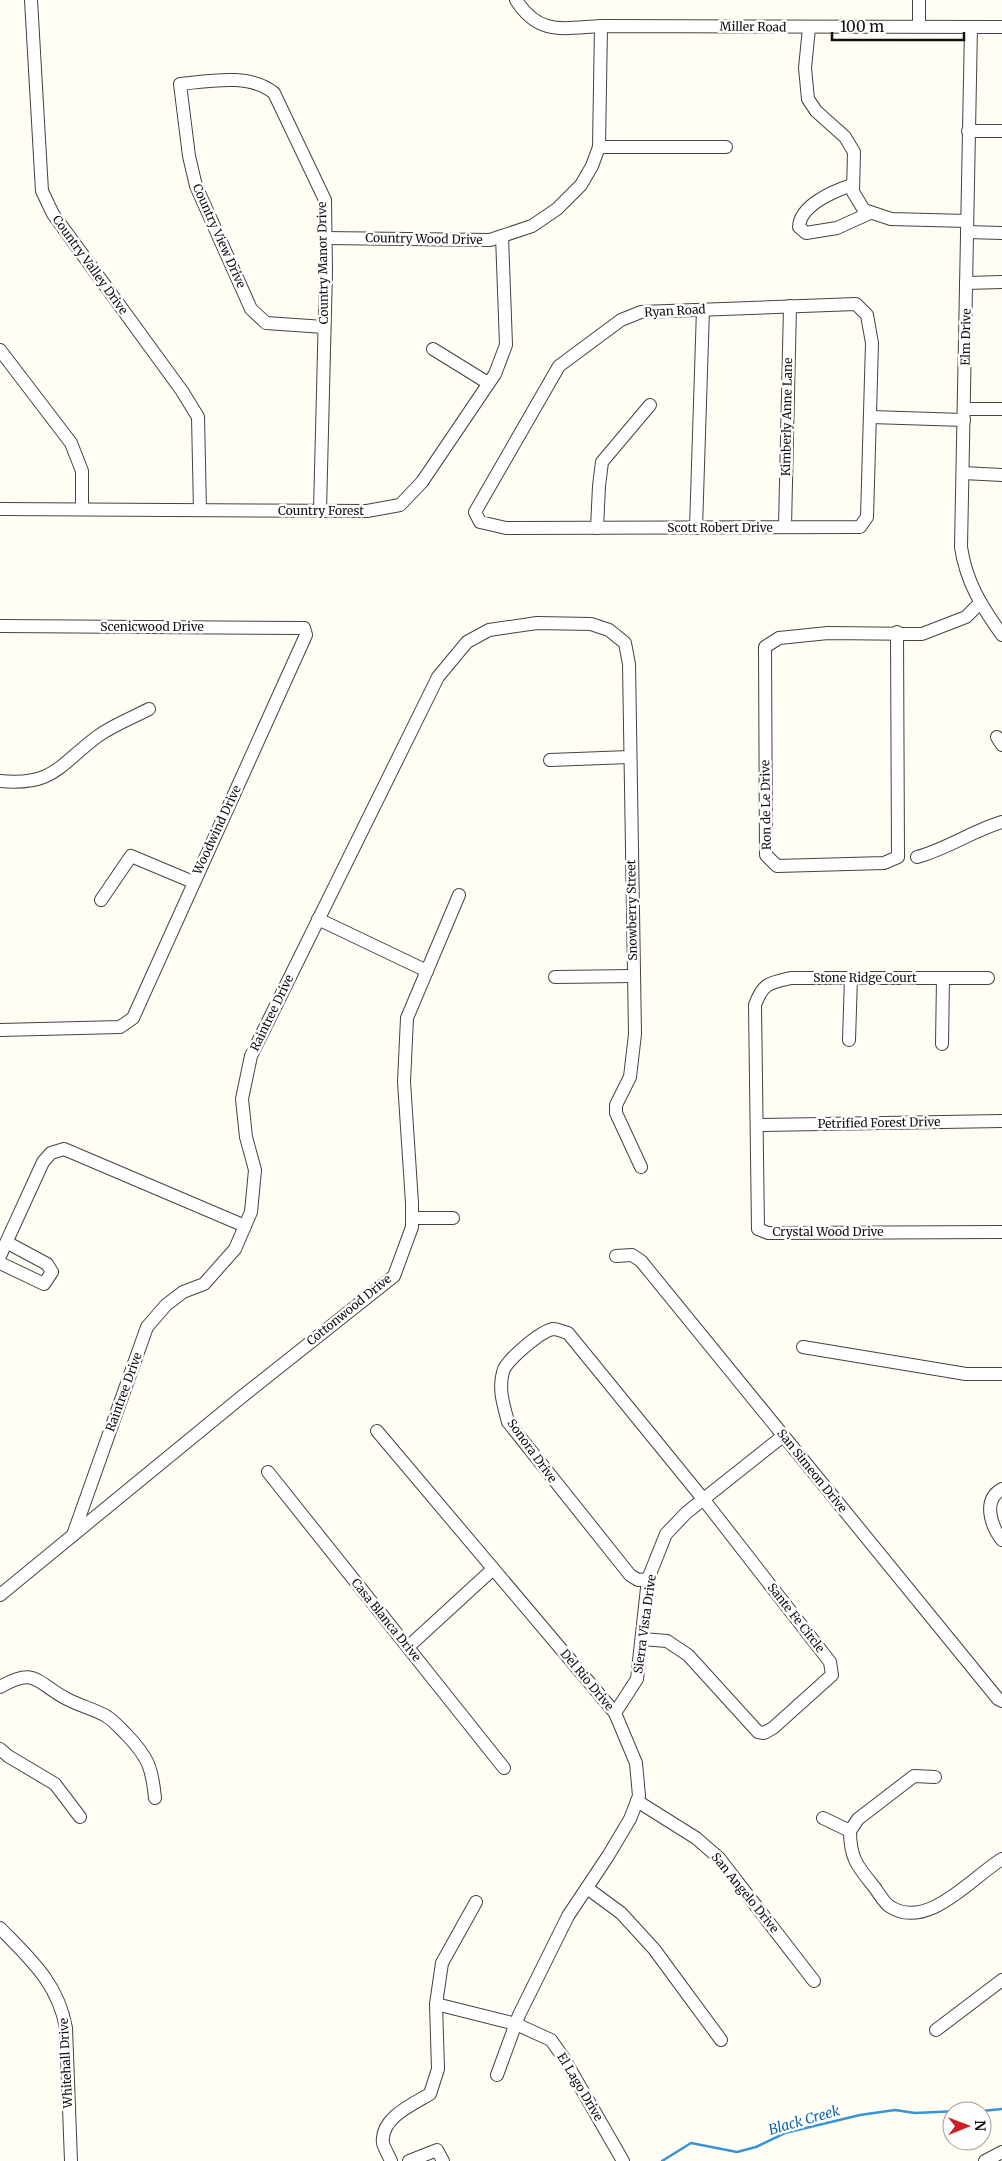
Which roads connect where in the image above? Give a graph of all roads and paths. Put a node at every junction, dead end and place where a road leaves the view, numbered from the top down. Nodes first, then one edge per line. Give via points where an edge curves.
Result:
1 (31, 0) edge
2 (516, 0) edge
3 (919, 0) edge
4 (601, 26) junction
5 (919, 26) junction
6 (971, 27) junction
7 (1002, 27) edge
8 (809, 28) junction
9 (180, 84) joint
10 (968, 131) junction
11 (1002, 131) edge
12 (600, 147) junction
13 (726, 147) dead end
14 (852, 185) junction
15 (870, 213) junction
16 (967, 226) junction
17 (1002, 233) edge
18 (502, 236) junction
19 (325, 238) junction
20 (1002, 282) edge
21 (966, 283) junction
22 (790, 306) junction
23 (703, 309) junction
24 (324, 327) junction
25 (433, 349) dead end
26 (0, 350) edge
27 (488, 383) junction
28 (650, 405) dead end
29 (1002, 409) edge
30 (964, 414) junction
31 (871, 417) junction
32 (963, 473) junction
33 (1002, 475) edge
34 (0, 509) edge
35 (82, 509) junction
36 (200, 510) junction
37 (320, 511) junction
38 (475, 512) joint
39 (597, 528) junction
40 (696, 528) junction
41 (785, 528) junction
42 (980, 603) junction
43 (0, 626) edge
44 (304, 628) joint
45 (897, 632) junction
46 (1002, 635) edge
47 (625, 643) joint
48 (149, 709) dead end
49 (629, 757) junction
50 (550, 760) dead end
51 (0, 781) edge
52 (1002, 822) edge
53 (917, 858) dead end
54 (193, 882) junction
55 (459, 895) dead end
56 (100, 900) dead end
57 (318, 919) junction
58 (427, 971) junction
59 (634, 976) junction
60 (555, 977) dead end
61 (851, 978) junction
62 (943, 978) junction
63 (988, 978) dead end
64 (755, 1005) joint
65 (0, 1030) edge
66 (849, 1040) dead end
67 (942, 1044) dead end
68 (1002, 1122) edge
69 (757, 1125) junction
70 (641, 1167) dead end
71 (412, 1218) junction
72 (453, 1218) dead end
73 (245, 1226) junction
74 (1002, 1232) edge
75 (8, 1243) junction
76 (0, 1256) edge
77 (616, 1256) dead end
78 (0, 1263) edge
79 (803, 1347) dead end
80 (1002, 1374) edge
81 (377, 1431) dead end
82 (783, 1436) junction
83 (268, 1472) dead end
84 (1002, 1489) edge
85 (704, 1500) junction
86 (73, 1535) junction
87 (1002, 1540) edge
88 (493, 1569) junction
89 (648, 1579) junction
90 (0, 1595) edge
91 (642, 1639) junction
92 (408, 1647) junction
93 (0, 1687) edge
94 (1002, 1701) edge
95 (615, 1713) junction
96 (0, 1749) edge
97 (504, 1768) dead end
98 (935, 1777) dead end
99 (155, 1798) dead end
100 (637, 1801) junction
101 (80, 1816) dead end
102 (823, 1818) dead end
103 (850, 1831) junction
104 (1002, 1859) edge
105 (587, 1888) junction
106 (476, 1902) dead end
107 (0, 1928) edge
108 (1002, 1980) edge
109 (814, 1981) dead end
110 (436, 2004) junction
111 (516, 2024) junction
112 (936, 2030) dead end
113 (721, 2040) dead end
114 (497, 2075) dead end
115 (1002, 2152) edge
116 (440, 2156) edge
117 (71, 2161) edge
118 (391, 2161) edge
119 (409, 2161) edge
120 (623, 2161) edge
121 (985, 2161) edge

1 - 36 street, Country Valley Drive via 42,191 53,214 198,416
2 - 4 street, Miller Road via 532,21 558,29
3 - 5 street
4 - 8 street, Miller Road
4 - 12 street, Country Wood Drive
5 - 6 street, Miller Road
5 - 8 street, Miller Road
6 - 7 street, Miller Road
6 - 10 street, Elm Drive
8 - 14 street via 805,68 808,99 816,111 845,137 854,152
9 - 19 street, Country Manor Drive via 250,81 274,93 325,200
9 - 24 street, Country View Drive via 196,186 251,309 266,323
10 - 11 street
10 - 16 street, Elm Drive
12 - 13 street
12 - 18 street, Country Wood Drive via 581,185 557,209 532,226
14 - 15 street via 864,210
14 - 15 street via 808,209 801,216 799,227 806,233 825,231
15 - 16 street via 892,219
16 - 17 street
16 - 21 street, Elm Drive
18 - 19 street, Country Wood Drive via 490,240
18 - 27 street, Country Forest via 506,345 501,362
19 - 24 street, Country Manor Drive
20 - 21 street
21 - 30 street, Elm Drive
22 - 23 street, Ryan Road
22 - 31 street, Ryan Road via 856,304 868,314 872,343
22 - 41 street, Kimberly Anne Lane
23 - 38 street, Ryan Road via 641,312 621,320 559,366
23 - 40 street
24 - 37 street, Country Manor Drive
25 - 27 street
26 - 35 street via 71,443 82,471
27 - 37 street, Country Forest via 422,482 400,505 367,511
28 - 39 street via 602,462
29 - 30 street
30 - 31 street
30 - 32 street, Elm Drive
31 - 41 street, Scott Robert Drive via 868,517 860,528
32 - 33 street
32 - 42 street, Elm Drive via 961,547 970,584
34 - 35 street, Country Forest
35 - 36 street, Country Forest
36 - 37 street, Country Forest
38 - 39 street, Scott Robert Drive via 480,522 506,528
39 - 40 street, Scott Robert Drive
40 - 41 street, Scott Robert Drive
42 - 45 street, Ron de Le Drive via 966,617 922,634
42 - 46 street, Elm Drive
43 - 44 street, Scenicwood Drive
44 - 54 street, Woodwind Drive via 306,635
45 - 45 street, Ron de Le Drive via 898,857 884,863 776,866 766,855 765,647 779,638 828,633
47 - 49 street, Snowberry Street via 629,664
47 - 57 street, Raintree Drive via 609,630 591,624 538,623 489,630 468,642 438,677
48 - 51 street via 99,735 51,776 22,783
49 - 50 street
49 - 59 street, Snowberry Street
52 - 53 street
54 - 56 street via 131,856
54 - 65 street, Woodwind Drive via 133,1018 120,1027
55 - 58 street, Cottonwood Drive
57 - 58 street
57 - 73 street, Raintree Drive via 251,1056 242,1099 246,1137 255,1170 251,1212
58 - 71 street, Cottonwood Drive via 408,1018 405,1042 404,1082
59 - 60 street
59 - 70 street, Snowberry Street via 635,1034 630,1078 616,1112
61 - 62 street, Stone Ridge Court
61 - 64 street, Stone Ridge Court via 791,978 774,982 764,987
61 - 66 street
62 - 63 street, Stone Ridge Court
62 - 67 street
64 - 69 street, Crystal Wood Drive
68 - 69 street, Petrified Forest Drive
69 - 74 street, Crystal Wood Drive via 758,1229 768,1233
71 - 72 street
71 - 86 street, Cottonwood Drive via 412,1227 394,1276
73 - 75 street via 64,1149 51,1152 43,1162
73 - 86 street, Raintree Drive via 235,1249 204,1284 183,1292 147,1326
75 - 76 street
75 - 78 street via 47,1264 52,1272 44,1284
77 - 82 street, San Simeon Drive via 632,1255 641,1261
79 - 80 street via 966,1374
81 - 88 street, Del Rio Drive
82 - 85 street, Sierra Vista Drive
82 - 94 street, San Simeon Drive
83 - 92 street, Casa Blanca Drive
84 - 87 street via 994,1497 990,1516
85 - 89 street, Sierra Vista Drive via 666,1534
85 - 89 street, Sonora Drive via 568,1333 554,1329 546,1332 528,1344 503,1370 501,1394 508,1422 630,1575 638,1580
85 - 91 street, Sante Fe Circle via 830,1662 832,1675 773,1728 764,1733 758,1732 688,1655 667,1641
86 - 90 street, Cottonwood Drive
88 - 92 street
88 - 95 street, Del Rio Drive
89 - 91 street, Sierra Vista Drive
91 - 95 street, Sierra Vista Drive via 637,1679
92 - 97 street, Casa Blanca Drive
93 - 99 street via 16,1678 28,1676 108,1717 141,1750 149,1763
95 - 100 street, Del Rio Drive via 636,1763
96 - 101 street via 55,1784
98 - 103 street via 914,1776 858,1818
100 - 105 street, Del Rio Drive via 621,1834
100 - 109 street, San Angelo Drive via 696,1838 719,1858
102 - 103 street
103 - 104 street via 850,1849 855,1864 889,1906 901,1912 926,1911 940,1905
105 - 111 street, Del Rio Drive via 568,1916
105 - 113 street via 621,1913 654,1949
106 - 110 street via 442,1963
107 - 117 street, Whitehall Drive via 54,1989 63,2011
108 - 112 street
110 - 111 street, El Lago Drive
110 - 118 street via 438,2069 430,2094 398,2114 387,2126 383,2143
111 - 114 street, Del Rio Drive
111 - 120 street, El Lago Drive via 550,2040
115 - 121 street
116 - 119 street

